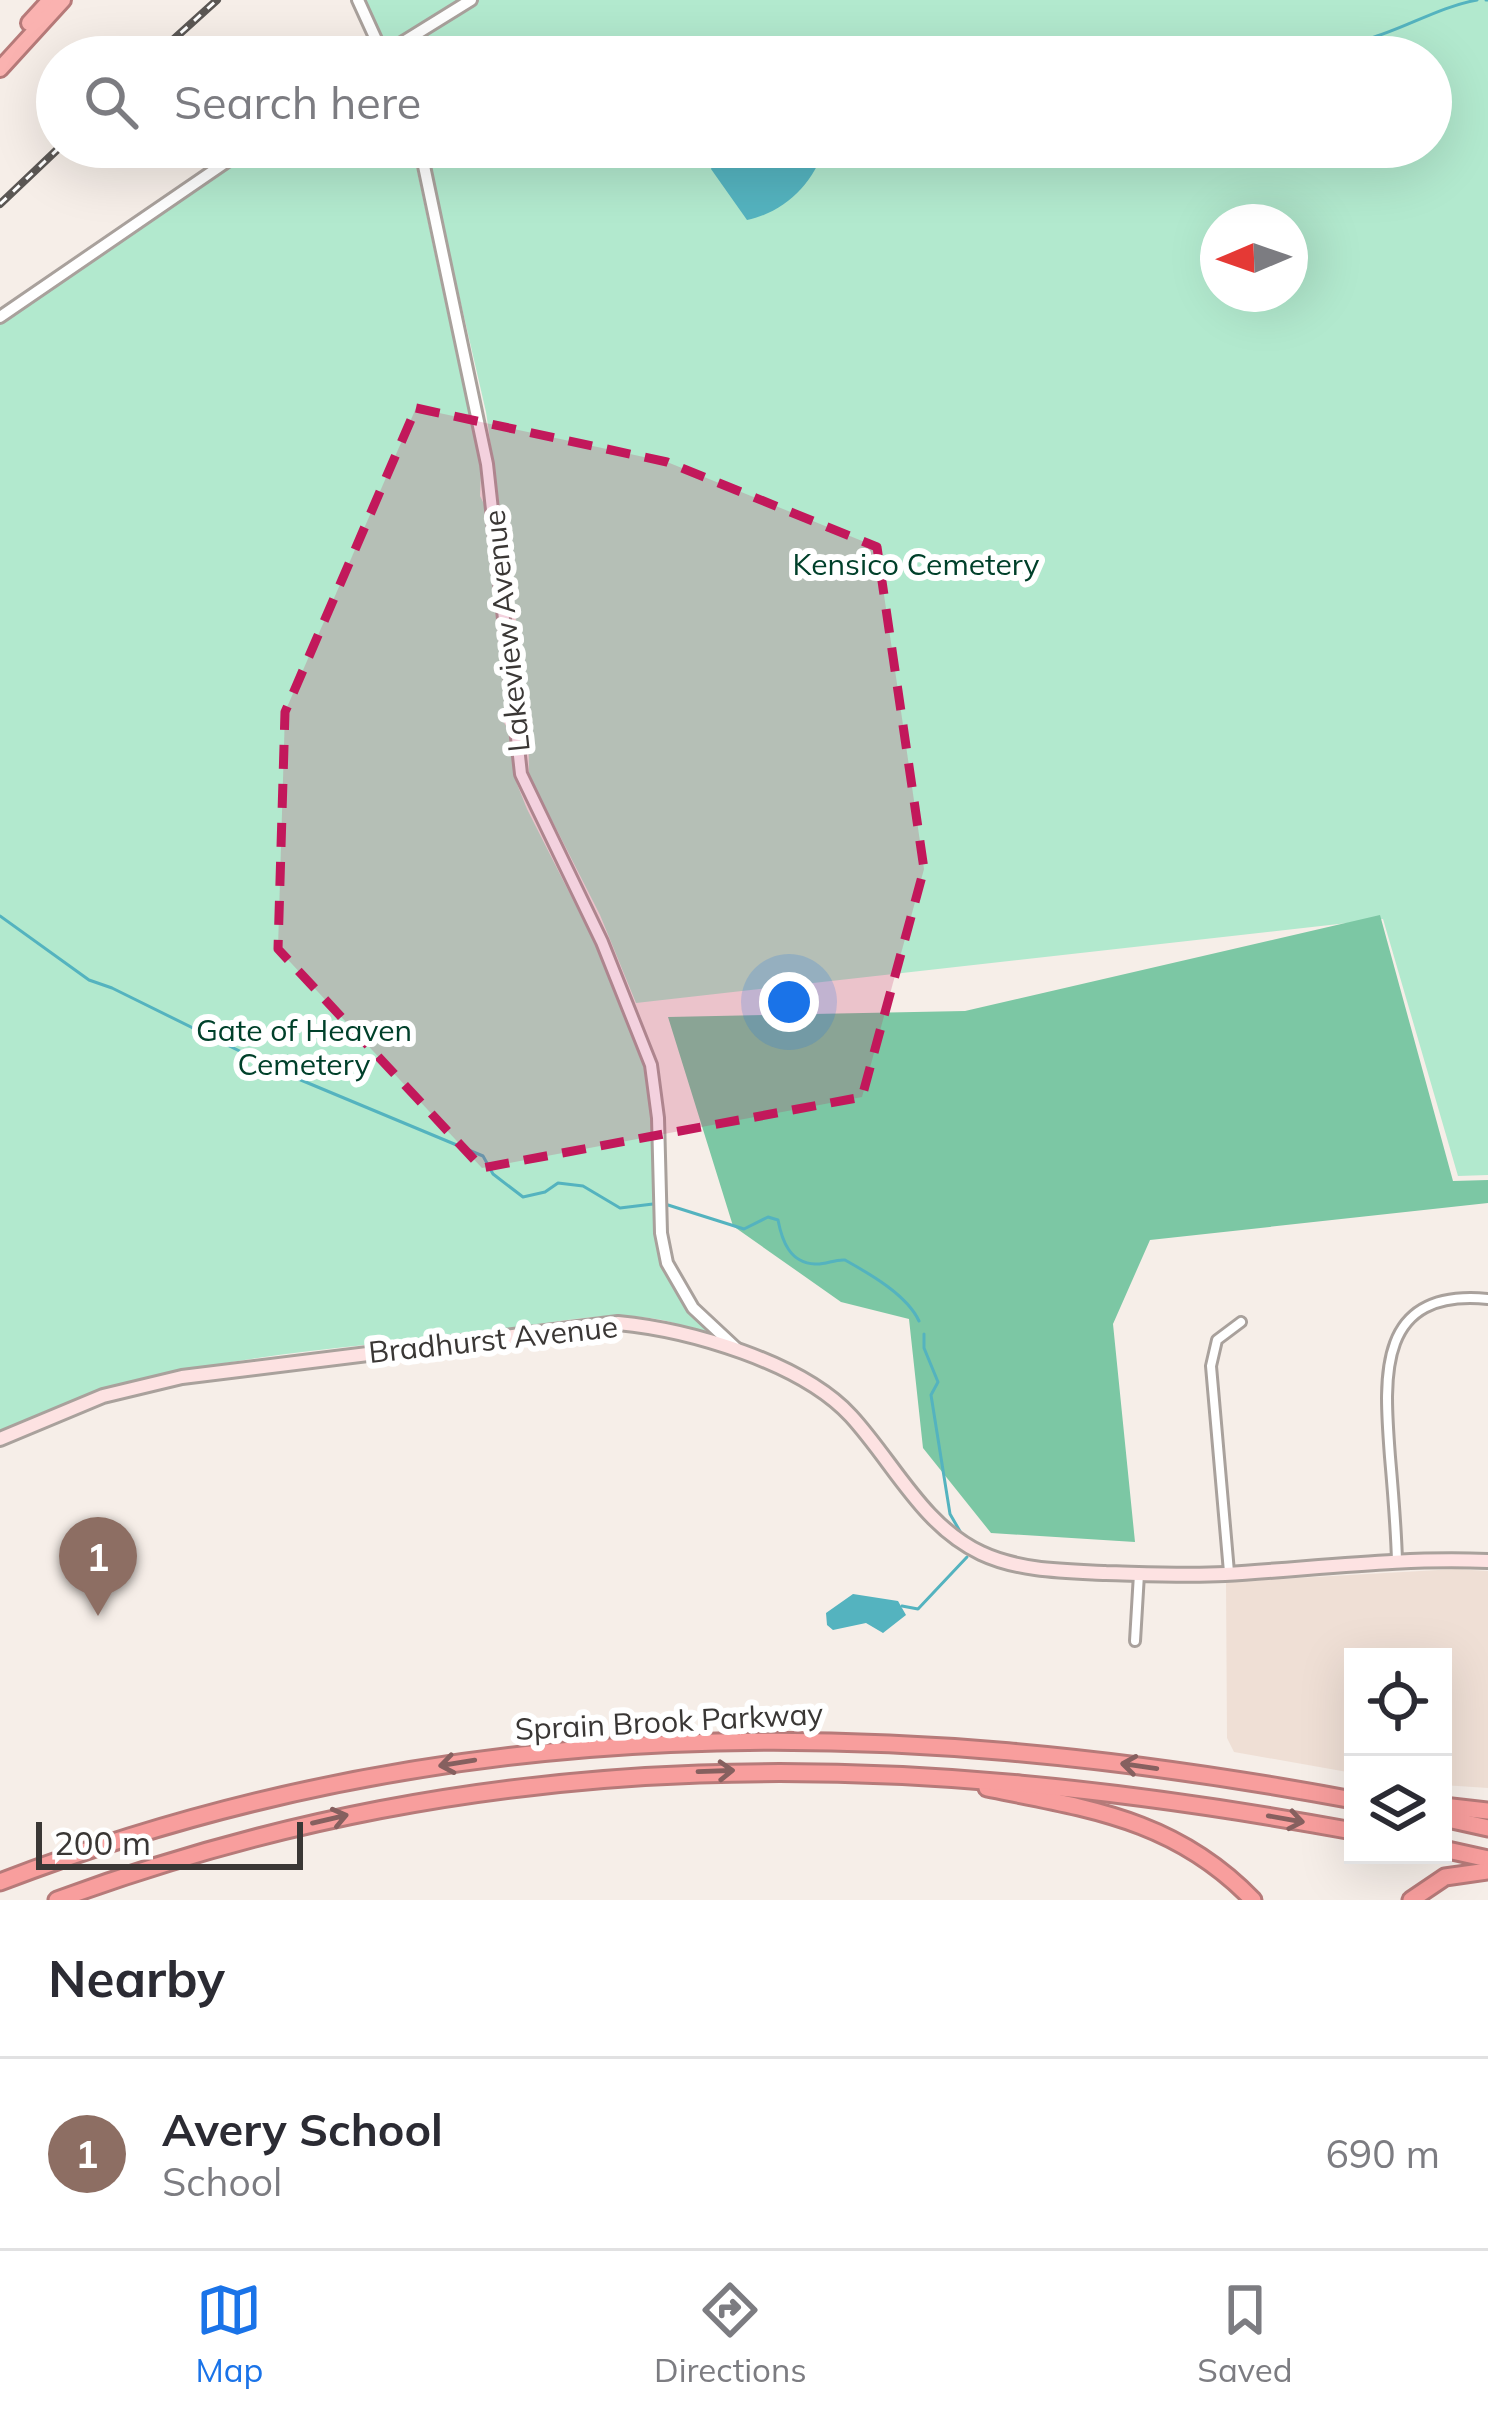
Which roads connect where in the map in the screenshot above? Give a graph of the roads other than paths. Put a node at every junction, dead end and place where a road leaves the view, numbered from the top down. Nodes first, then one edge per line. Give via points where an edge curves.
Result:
1 (50, 0) edge
2 (63, 0) edge
3 (358, 0) edge
4 (471, 0) edge
5 (373, 36) edge
6 (414, 36) edge
7 (0, 55) edge
8 (0, 69) edge
9 (217, 168) edge
10 (424, 168) edge
11 (0, 317) edge
12 (1488, 1299) edge
13 (1241, 1322) dead end
14 (740, 1353) junction
15 (0, 1439) edge
16 (1397, 1562) junction
17 (1488, 1562) edge
18 (1139, 1574) junction
19 (1229, 1574) junction
20 (1135, 1641) dead end
21 (920, 1775) junction
22 (1344, 1796) edge
23 (1452, 1807) edge
24 (1488, 1811) edge
25 (1452, 1820) edge
26 (1488, 1828) edge
27 (1344, 1830) edge
28 (1452, 1851) edge
29 (1488, 1859) edge
30 (1488, 1871) edge
31 (0, 1882) edge
32 (57, 1900) edge
33 (1253, 1900) edge
34 (1411, 1900) edge

1 - 7 highway
2 - 8 highway
3 - 5 street
4 - 6 street
9 - 11 street
10 - 14 street, Lakeview Avenue via 487,464 521,774 651,1065 667,1263 693,1308
12 - 16 street via 1446,1299 1426,1308 1389,1355
13 - 19 street via 1217,1340 1211,1366
14 - 15 main road, Bradhurst Avenue via 650,1326 581,1325 182,1376 103,1396
14 - 18 main road, Bradhurst Avenue via 834,1401 933,1520 982,1554 1034,1568
16 - 17 main road, Bradhurst Avenue
16 - 19 main road, Bradhurst Avenue
18 - 19 main road, Bradhurst Avenue
18 - 20 street
21 -> 27 highway, Sprain Brook Parkway via 1108,1793
32 -> 21 highway, Sprain Brook Parkway via 262,1835 478,1792 698,1772
21 - 33 highway via 1140,1823 1212,1862
22 -> 31 highway, Sprain Brook Parkway via 907,1743 595,1747 299,1792
23 - 24 highway
25 - 26 highway
28 - 29 highway
30 - 34 highway via 1445,1877

